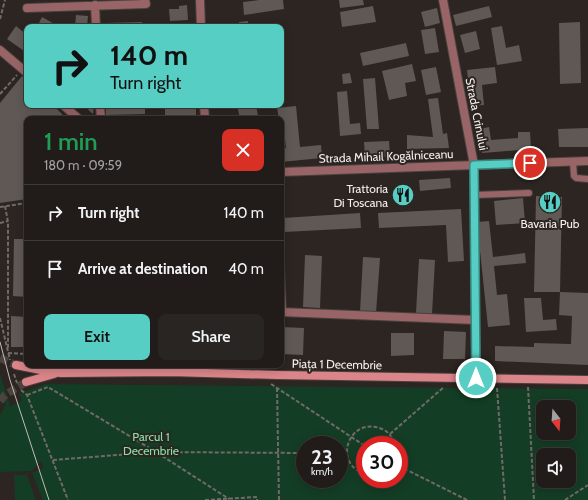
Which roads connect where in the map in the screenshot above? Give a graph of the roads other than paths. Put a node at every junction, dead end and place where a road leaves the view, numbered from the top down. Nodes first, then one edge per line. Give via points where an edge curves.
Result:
1 (145, 0) edge
2 (200, 0) edge
3 (443, 0) edge
4 (95, 5) junction
5 (27, 8) dead end
6 (96, 24) edge
7 (201, 24) edge
8 (0, 50) edge
9 (24, 70) edge
10 (67, 108) edge
11 (76, 116) edge
12 (588, 161) edge
13 (573, 162) junction
14 (474, 165) junction
15 (284, 172) edge
16 (588, 179) edge
17 (529, 193) dead end
18 (474, 195) junction
19 (284, 312) edge
20 (475, 320) junction
21 (16, 365) tunnel mouth
22 (24, 367) edge
23 (31, 368) edge
24 (160, 368) edge
25 (61, 372) junction
26 (171, 372) junction
27 (476, 378) junction
28 (588, 380) edge
29 (26, 382) tunnel mouth

1 - 4 street via 146,4
2 - 7 street
3 - 14 street, Strada Crinului
4 - 5 street
4 - 6 street
8 - 9 street
10 - 11 street
12 - 13 street, Strada Mihail Kogălniceanu
13 - 14 street, Strada Mihail Kogălniceanu
13 - 16 lane via 574,176
14 - 15 street, Strada Mihail Kogălniceanu
14 - 18 street, Strada Crinului
17 - 18 lane
18 - 20 street, Strada Crinului
19 - 20 street
20 - 27 street, Strada Crinului
21 - 22 street, Piața 1 Decembrie
23 - 25 street, Piața 1 Decembrie
24 - 26 street
25 - 26 street, Piața 1 Decembrie
25 - 29 street, Piața 1 Decembrie
26 - 27 street, Piața 1 Decembrie
27 - 28 street, Piața 1 Decembrie

